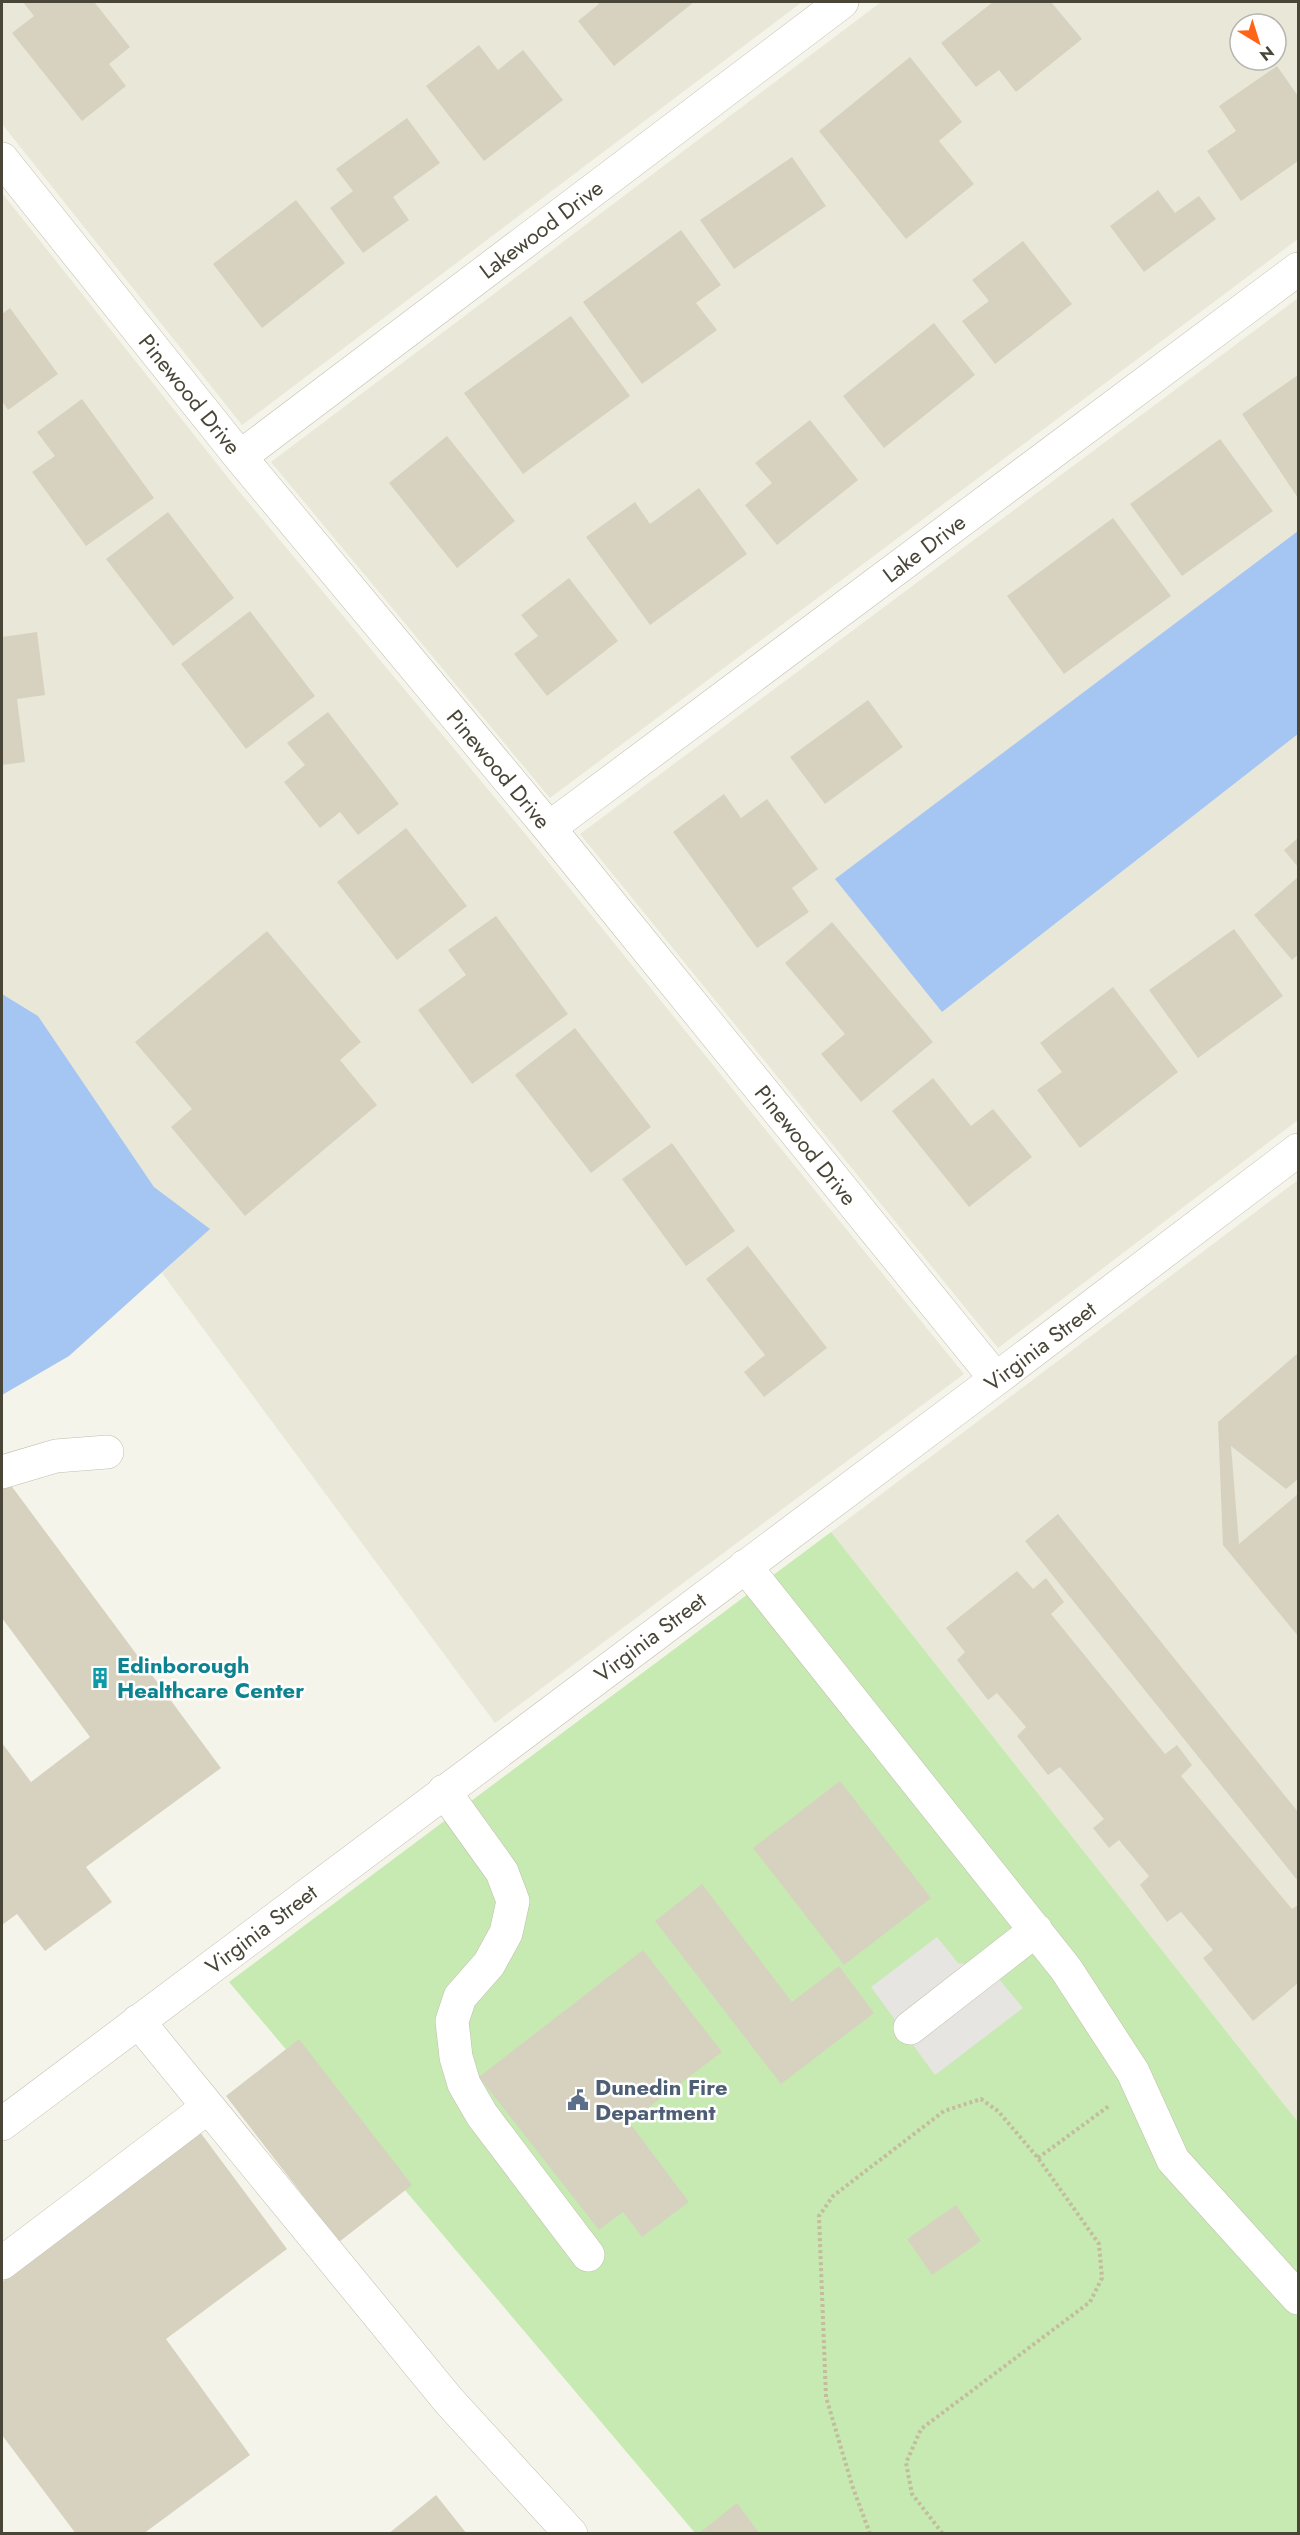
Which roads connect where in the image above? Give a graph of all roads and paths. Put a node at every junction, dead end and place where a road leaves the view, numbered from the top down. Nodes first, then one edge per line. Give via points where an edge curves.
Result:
1 (842, 2) edge
2 (2, 159) edge
3 (1299, 269) edge
4 (240, 457) junction
5 (549, 828) junction
6 (1299, 1150) edge
7 (996, 1379) junction
8 (107, 1452) dead end
9 (2, 1472) edge
10 (745, 1566) junction
11 (444, 1791) junction
12 (1036, 1930) junction
13 (138, 2021) junction
14 (910, 2028) dead end
15 (1138, 2084) junction
16 (207, 2107) junction
17 (2, 2124) edge
18 (1038, 2158) junction
19 (588, 2255) dead end
20 (2, 2263) edge
21 (1299, 2298) edge
22 (571, 2534) edge
23 (870, 2534) edge
24 (943, 2534) edge

1 - 4 street, Lakewood Drive
2 - 4 street, Pinewood Drive
3 - 5 street, Lake Drive
4 - 5 street, Pinewood Drive
5 - 7 street, Pinewood Drive
6 - 7 street, Virginia Street
7 - 10 street, Virginia Street
8 - 9 street via 56,1456
10 - 11 street, Virginia Street
10 - 12 street
11 - 13 street, Virginia Street
11 - 19 street via 502,1872 513,1902 506,1933 489,1964 460,1997 452,2021 464,2084 482,2115
12 - 14 street
12 - 15 street via 1066,1969
13 - 16 street
13 - 17 street, Virginia Street
15 - 18 path
15 - 21 street via 1173,2160
16 - 20 street
16 - 22 street via 449,2401
18 - 23 path via 998,2111 981,2099 944,2111 833,2196 819,2216 826,2397
18 - 24 path via 1099,2244 1102,2278 1090,2302 921,2429 906,2463 912,2494

